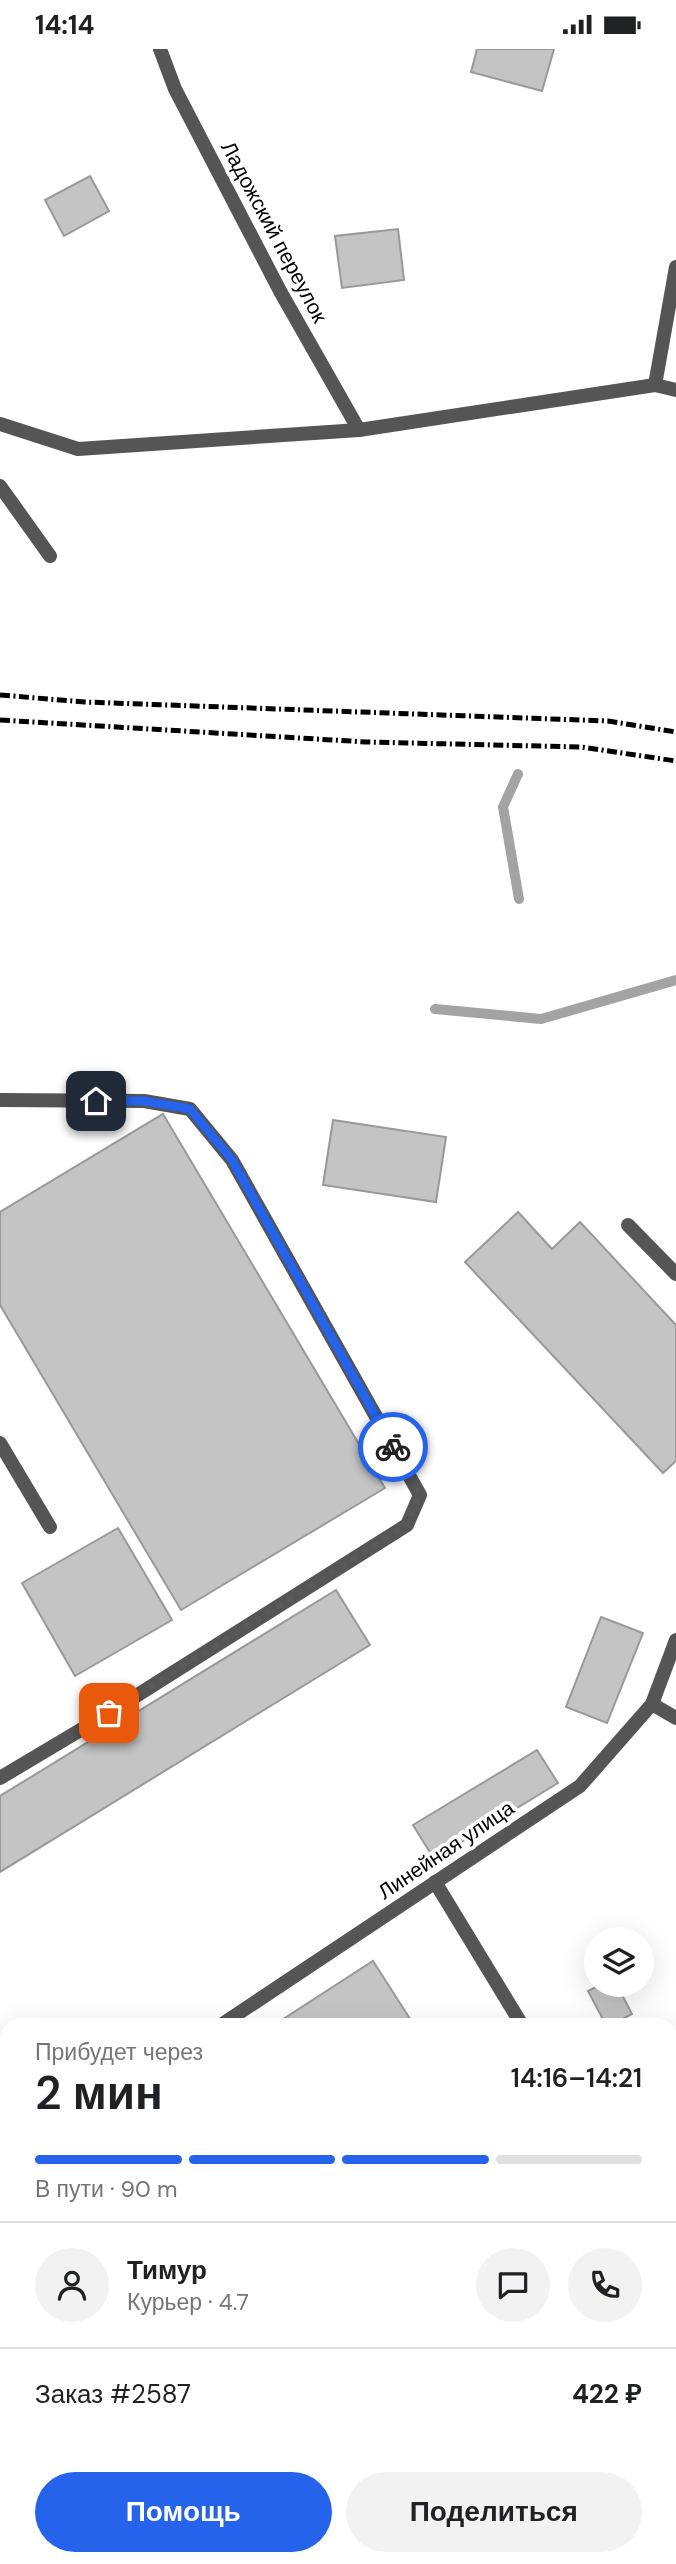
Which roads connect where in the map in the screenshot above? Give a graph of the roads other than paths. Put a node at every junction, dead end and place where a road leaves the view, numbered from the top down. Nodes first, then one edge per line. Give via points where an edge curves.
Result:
1 (160, 49) edge
2 (676, 267) edge
3 (655, 385) junction
4 (676, 390) edge
5 (0, 425) edge
6 (359, 430) junction
7 (0, 486) edge
8 (50, 556) dead end
9 (0, 1100) edge
10 (628, 1225) dead end
11 (676, 1274) edge
12 (0, 1443) edge
13 (50, 1527) dead end
14 (676, 1640) edge
15 (652, 1704) junction
16 (676, 1718) edge
17 (0, 1778) edge
18 (435, 1882) junction
19 (231, 2018) edge
20 (518, 2018) edge

1 - 6 street, Ладожский переулок via 280,291
2 - 3 street
3 - 4 street
3 - 6 street
5 - 6 street via 78,449
7 - 8 street
9 - 17 street via 144,1101 190,1109 232,1160 419,1495 407,1525
10 - 11 street
12 - 13 street
14 - 15 street
15 - 16 street
15 - 18 street, Линейная улица via 580,1786
18 - 19 street, Линейная улица
18 - 20 street

